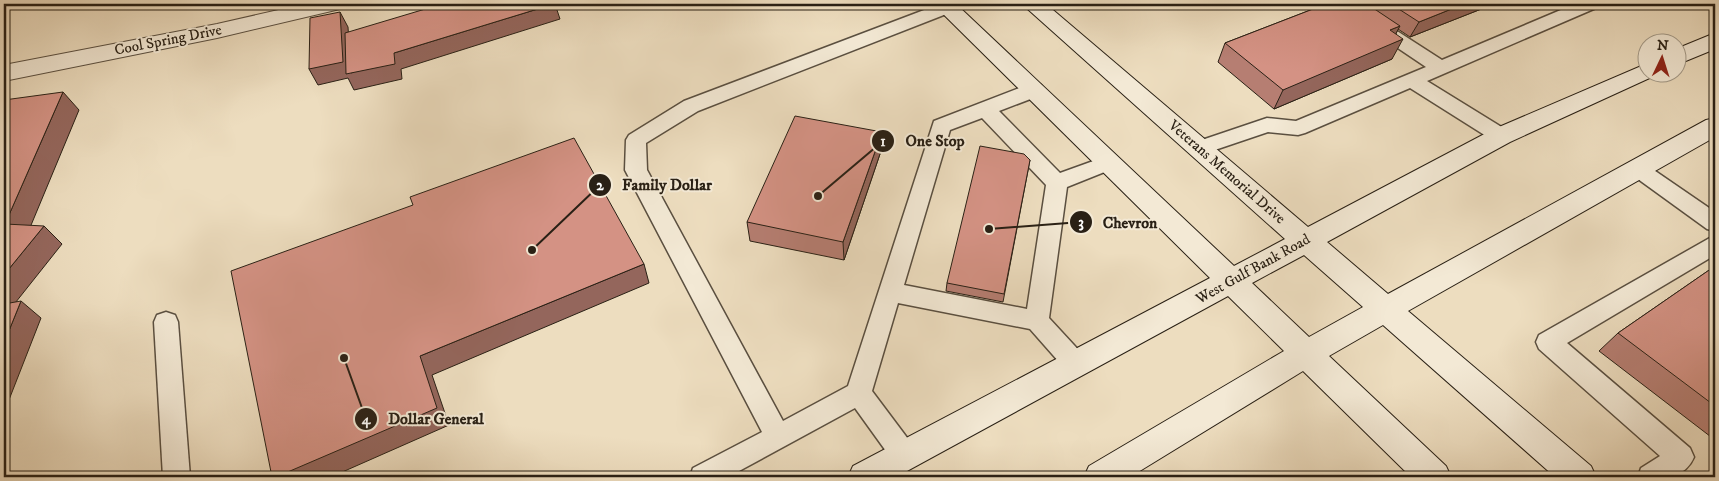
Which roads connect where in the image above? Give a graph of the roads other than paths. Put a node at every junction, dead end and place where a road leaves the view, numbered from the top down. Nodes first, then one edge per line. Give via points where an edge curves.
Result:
1 (332, 4) edge
2 (1033, 4) edge
3 (1590, 4) edge
4 (946, 5) edge
5 (1366, 18) edge
6 (1715, 41) edge
7 (1686, 54) edge
8 (1441, 68) junction
9 (4, 73) edge
10 (1636, 75) edge
11 (1412, 80) junction
12 (1034, 90) junction
13 (985, 109) junction
14 (1715, 126) edge
15 (1501, 136) junction
16 (1200, 148) junction
17 (1110, 162) junction
18 (1638, 169) junction
19 (1057, 183) junction
20 (1715, 223) edge
21 (1306, 240) junction
22 (1715, 244) edge
23 (1232, 280) junction
24 (890, 292) junction
25 (1386, 309) junction
26 (1037, 321) junction
27 (166, 322) dead end
28 (1305, 354) junction
29 (1076, 364) junction
30 (859, 393) junction
31 (778, 437) junction
32 (905, 456) junction
33 (177, 477) edge
34 (703, 477) edge
35 (865, 477) edge
36 (1101, 477) edge
37 (1434, 477) edge
38 (1579, 477) edge
39 (1651, 477) edge

1 - 9 main road, Cool Spring Drive via 217,31
2 - 16 main road, Veterans Memorial Drive
3 - 8 lane
4 - 12 main road
4 - 31 lane via 691,106 636,140 636,170
5 - 8 lane
6 - 7 main road
8 - 11 lane
10 - 15 main road, West Gulf Bank Road
11 - 15 lane
11 - 16 lane via 1298,128 1267,125
12 - 13 lane
12 - 17 main road
13 - 19 lane
13 - 24 lane via 941,126
14 - 18 main road
15 - 21 main road, West Gulf Bank Road
16 - 21 main road, Veterans Memorial Drive
17 - 19 lane
17 - 23 main road
18 - 20 lane
18 - 25 main road
19 - 26 lane
21 - 23 main road, West Gulf Bank Road
21 - 25 main road, Veterans Memorial Drive
22 - 39 lane via 1548,342 1681,457
23 - 28 main road
23 - 29 main road, West Gulf Bank Road
24 - 26 lane
24 - 30 lane
25 - 28 main road
25 - 38 main road, Veterans Memorial Drive
26 - 29 lane
27 - 33 lane
28 - 36 main road
28 - 37 main road
29 - 32 main road, West Gulf Bank Road
30 - 31 lane
30 - 32 lane
31 - 34 lane
32 - 35 main road, West Gulf Bank Road

